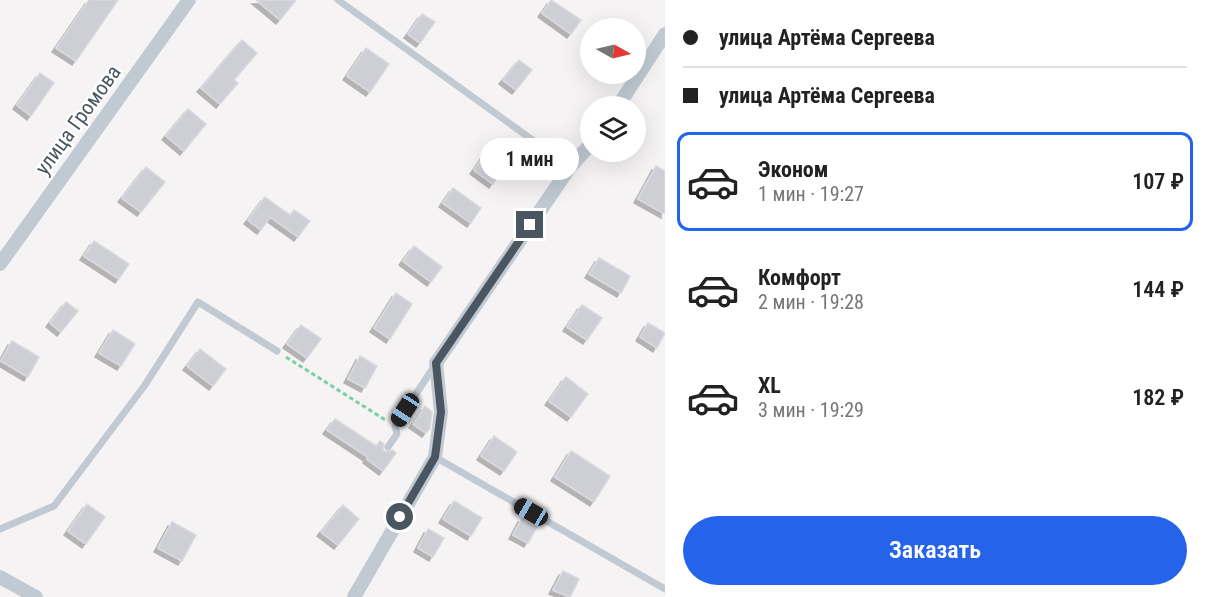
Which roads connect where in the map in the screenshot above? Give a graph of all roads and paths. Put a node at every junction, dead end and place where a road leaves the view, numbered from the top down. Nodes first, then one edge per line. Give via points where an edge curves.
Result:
1 (189, 0) edge
2 (338, 0) edge
3 (665, 34) edge
4 (625, 96) edge
5 (580, 156) edge
6 (570, 167) junction
7 (0, 264) edge
8 (277, 351) joint
9 (436, 363) junction
10 (395, 426) junction
11 (388, 447) dead end
12 (435, 457) junction
13 (0, 529) edge
14 (0, 577) edge
15 (665, 589) edge
16 (36, 597) edge
17 (354, 597) edge

1 - 7 street, улица Громова
2 - 6 lane
3 - 4 street
5 - 6 street
6 - 9 street
8 - 10 path
8 - 13 lane via 198,302 145,384 54,506
9 - 10 lane
9 - 12 street via 441,412
10 - 11 lane via 397,434
12 - 15 lane
12 - 17 street
14 - 16 street

